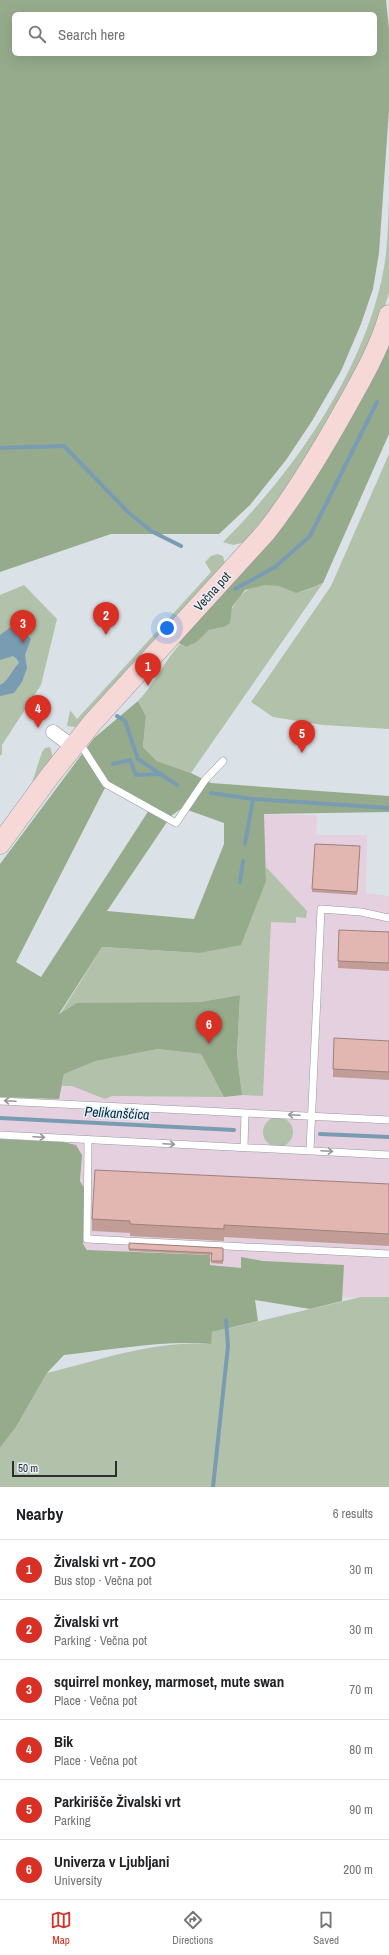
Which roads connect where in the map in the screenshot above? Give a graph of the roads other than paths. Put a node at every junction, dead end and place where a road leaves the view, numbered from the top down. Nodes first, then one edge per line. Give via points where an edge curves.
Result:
1 (389, 314) edge
2 (53, 732) dead end
3 (75, 744) junction
4 (223, 761) dead end
5 (0, 844) edge
6 (389, 918) edge
7 (0, 1101) edge
8 (245, 1113) junction
9 (311, 1116) junction
10 (389, 1120) edge
11 (0, 1135) edge
12 (88, 1140) junction
13 (244, 1147) junction
14 (310, 1150) junction
15 (389, 1155) edge
16 (389, 1254) edge

1 - 3 main road, Večna pot via 372,360 287,506
2 - 3 street
3 - 4 lane via 106,784 176,823 205,780
3 - 5 main road, Večna pot
6 - 9 lane via 361,912 321,909
8 -> 7 lane
9 -> 8 lane
8 - 13 lane
9 - 10 lane
9 - 14 lane
11 -> 12 lane
12 -> 13 lane
12 - 16 lane via 87,1239
13 - 14 lane
14 -> 15 lane

